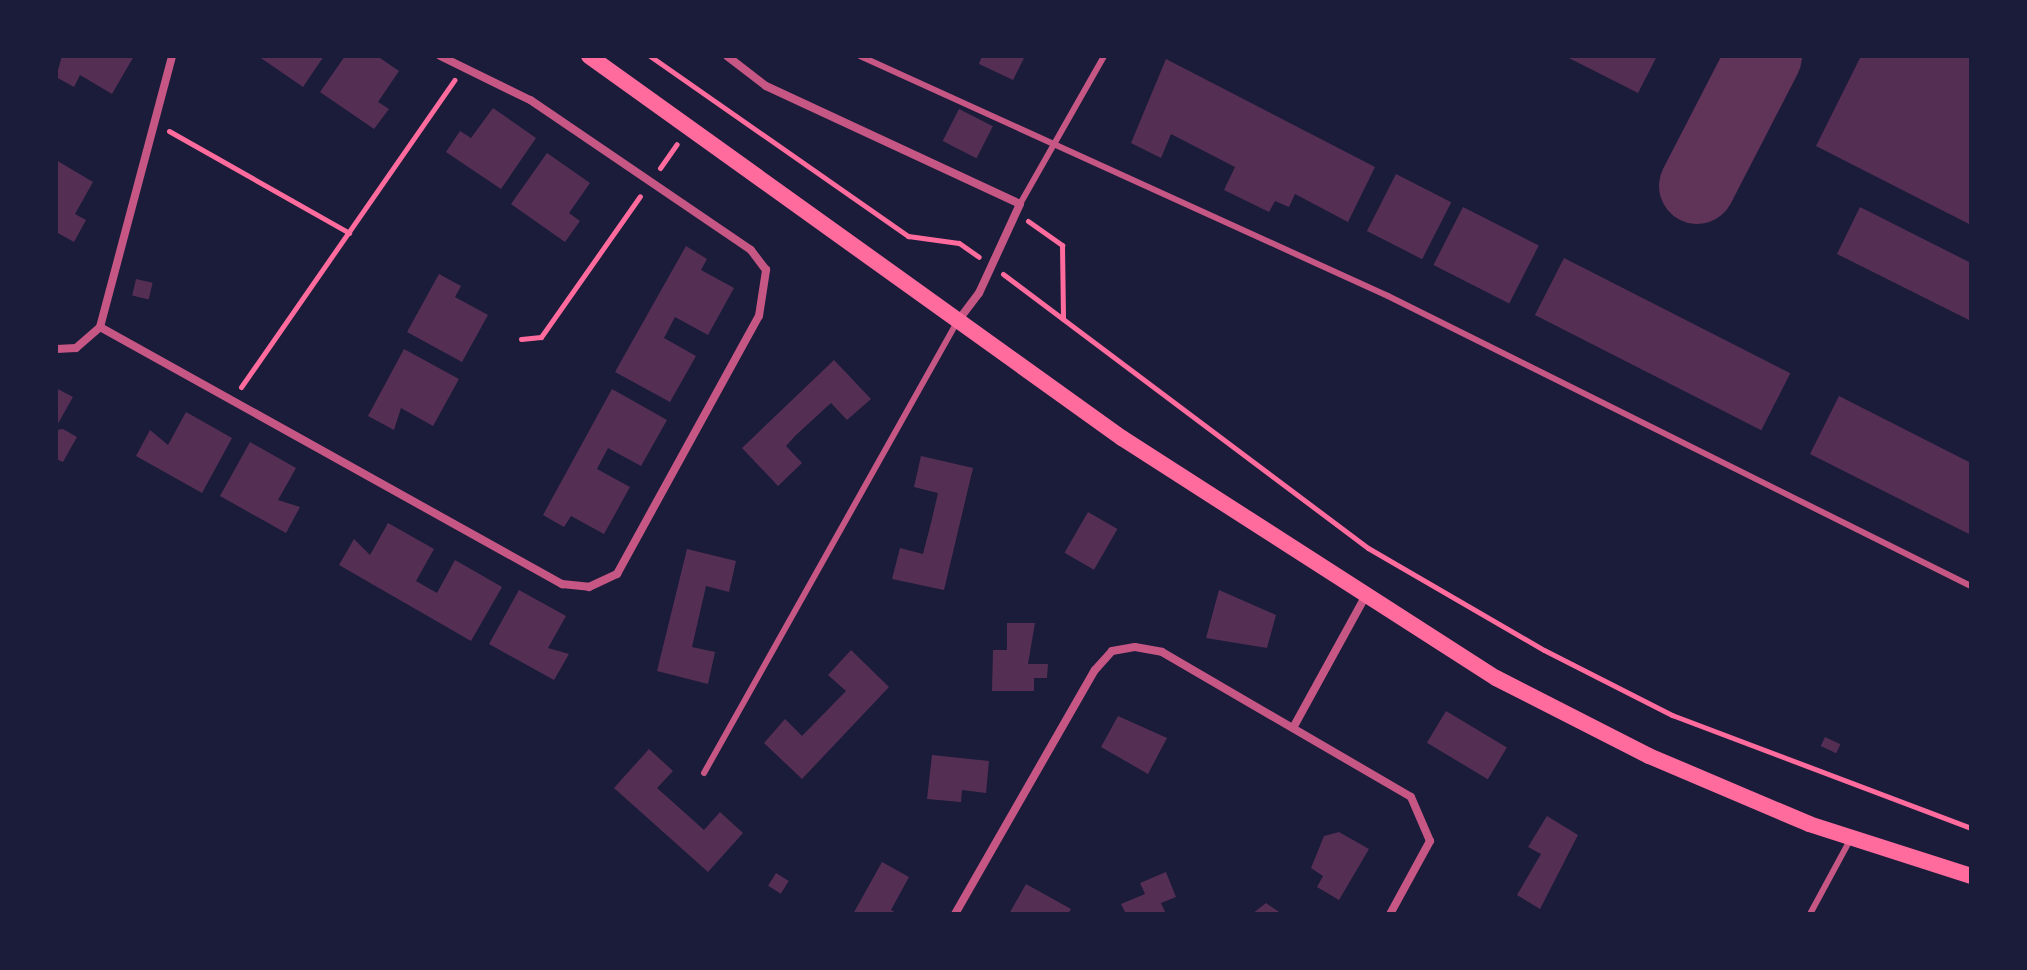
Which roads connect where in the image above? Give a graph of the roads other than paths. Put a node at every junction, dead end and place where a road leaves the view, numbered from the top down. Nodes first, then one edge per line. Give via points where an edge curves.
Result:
1 (172, 56) edge
2 (440, 56) edge
3 (589, 56) edge
4 (727, 56) edge
5 (860, 56) edge
6 (1104, 56) edge
7 (1052, 138) junction
8 (1020, 204) junction
9 (958, 321) junction
10 (100, 327) junction
11 (56, 349) edge
12 (1971, 586) edge
13 (1366, 595) junction
14 (1293, 728) junction
15 (704, 773) dead end
16 (1852, 838) junction
17 (1971, 876) edge
18 (955, 914) edge
19 (1390, 914) edge
20 (1810, 914) edge

1 - 10 street
2 - 10 street via 464,65 651,181 760,258 769,287 629,560 603,583 562,584
3 - 9 main road
4 - 8 street via 766,86
5 - 7 lane
6 - 7 lane
7 - 8 lane
7 - 12 lane via 1402,302
8 - 9 street via 992,267
9 - 13 main road via 1122,438
9 - 15 lane
10 - 11 street via 76,348
13 - 14 street
13 - 16 main road via 1496,678 1649,756
14 - 18 street via 1162,652 1112,651
14 - 19 street via 1411,797 1426,820 1430,841
16 - 17 main road
16 - 20 lane

